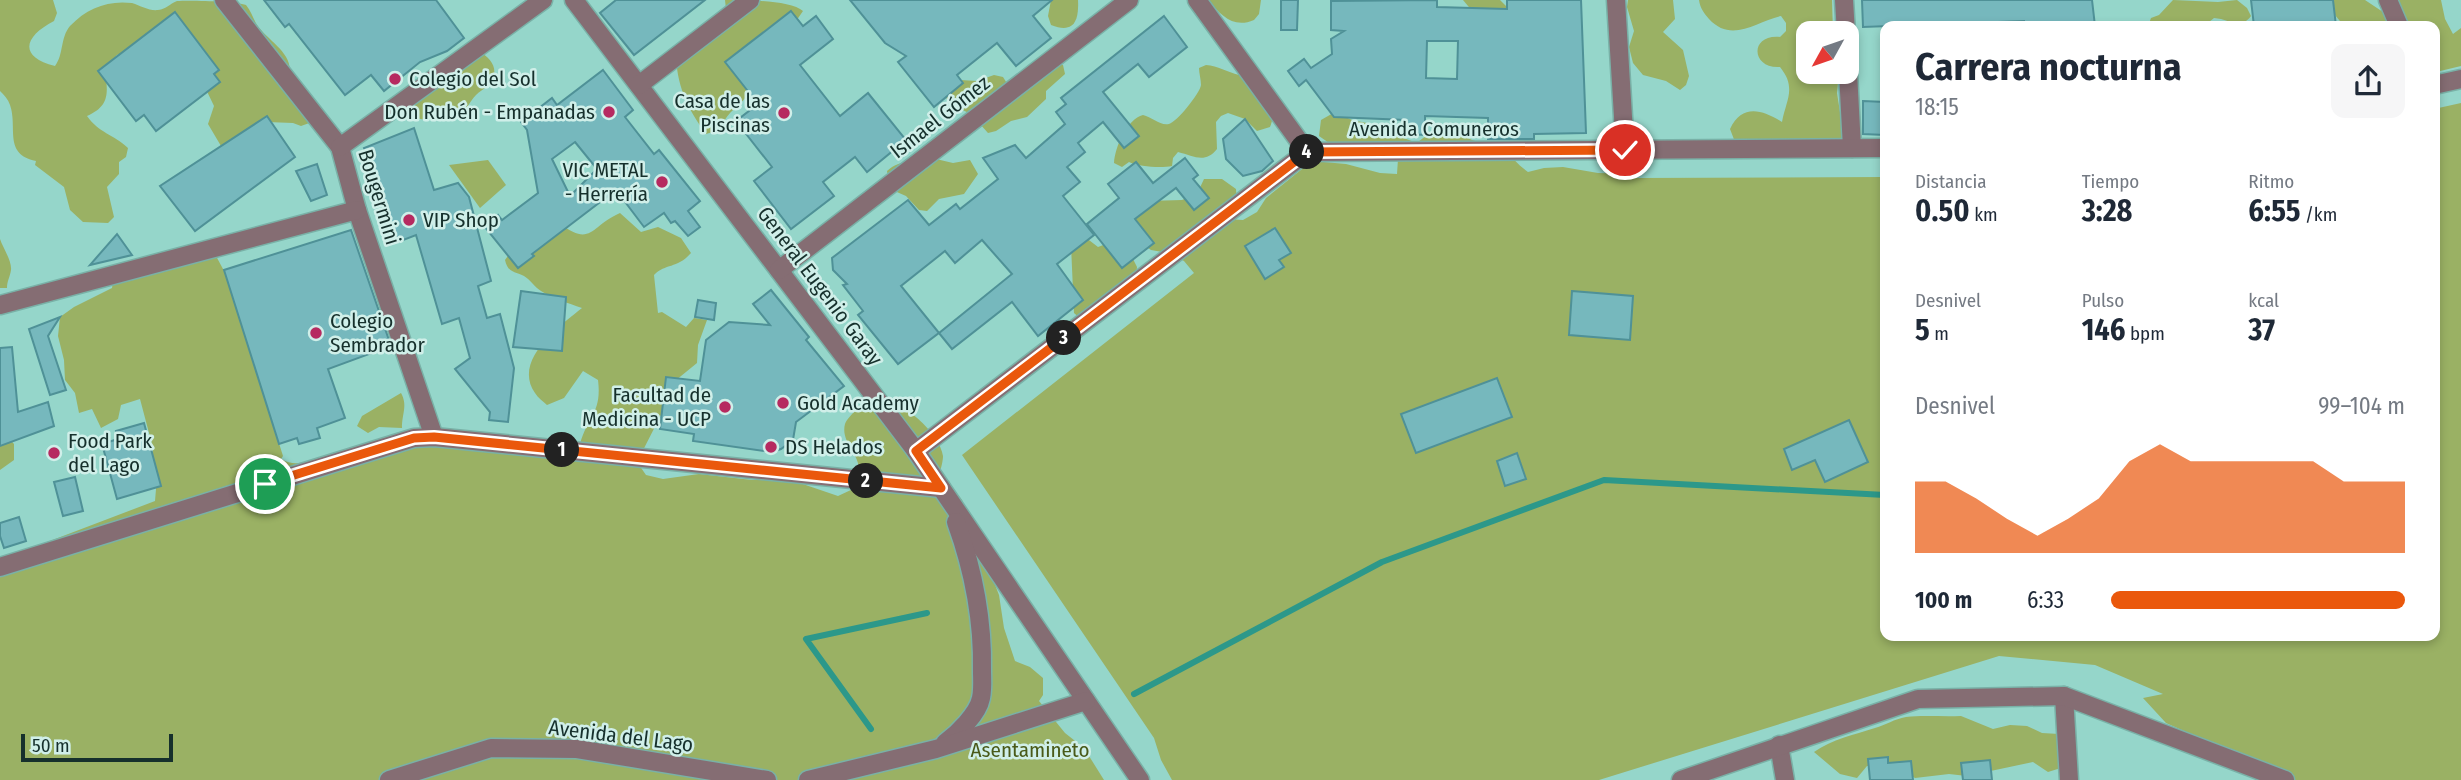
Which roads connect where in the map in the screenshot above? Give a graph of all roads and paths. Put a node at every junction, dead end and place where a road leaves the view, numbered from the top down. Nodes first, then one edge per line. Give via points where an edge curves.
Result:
1 (224, 0) edge
2 (543, 0) edge
3 (574, 0) edge
4 (750, 0) edge
5 (1129, 0) edge
6 (1197, 0) edge
7 (1616, 0) edge
8 (1844, 0) edge
9 (2388, 0) edge
10 (1845, 21) edge
11 (2397, 21) edge
12 (2461, 79) edge
13 (1849, 84) edge
14 (2440, 84) edge
15 (639, 85) junction
16 (340, 147) junction
17 (1852, 148) junction
18 (1880, 148) edge
19 (1625, 150) junction
20 (1307, 152) junction
21 (357, 210) junction
22 (779, 270) junction
23 (0, 305) edge
24 (434, 437) junction
25 (916, 451) junction
26 (944, 493) junction
27 (0, 567) edge
28 (2064, 696) junction
29 (1086, 701) junction
30 (1779, 745) junction
31 (936, 749) junction
32 (865, 773) edge
33 (389, 780) edge
34 (767, 780) edge
35 (808, 780) edge
36 (1140, 780) edge
37 (1681, 780) edge
38 (1785, 780) edge
39 (2069, 780) edge
40 (2285, 780) edge

1 - 16 street, Bougermini
2 - 16 street
3 - 15 street, General Eugenio Garay
4 - 15 street
5 - 22 street, Ismael Gómez
6 - 20 street
7 - 19 street
8 - 10 street
9 - 11 street
12 - 14 street
13 - 17 street
15 - 22 street, General Eugenio Garay
16 - 21 street, Bougermini
17 - 18 street, Avenida Comuneros
17 - 19 street, Avenida Comuneros
19 - 20 street, Avenida Comuneros
20 - 25 street
21 - 23 street
21 - 24 street, Bougermini
22 - 25 street, General Eugenio Garay
24 - 26 street
24 - 27 street via 414,438
25 - 26 street, General Eugenio Garay
26 - 29 street, General Eugenio Garay
26 - 31 street via 968,558 977,608 981,700 960,732
28 - 30 street via 1918,699
28 - 39 street
28 - 40 street
29 - 31 street
29 - 36 street, General Eugenio Garay
30 - 37 street
30 - 38 street
31 - 32 street
32 - 35 street
33 - 34 street, Avenida del Lago via 491,748 578,750

